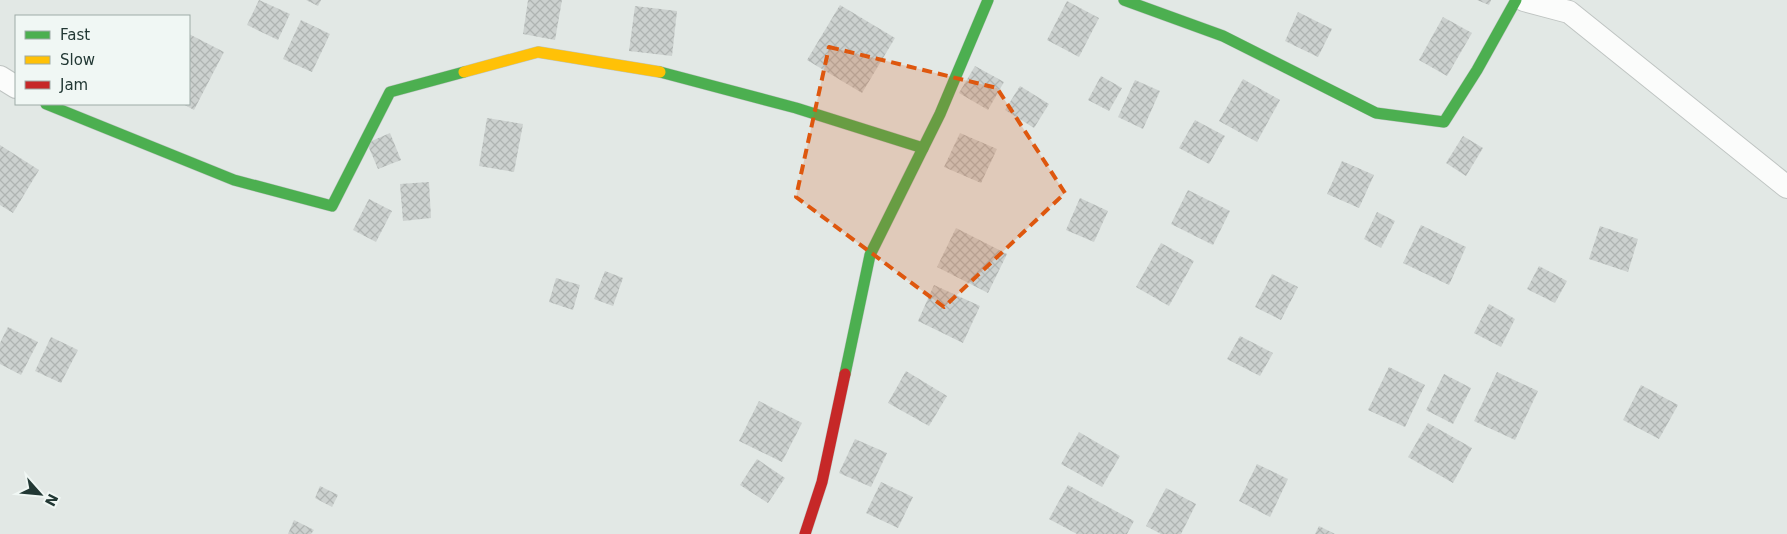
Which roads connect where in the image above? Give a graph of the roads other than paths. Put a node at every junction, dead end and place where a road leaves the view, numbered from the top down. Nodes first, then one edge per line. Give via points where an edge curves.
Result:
1 (988, 0) edge
2 (1124, 0) edge
3 (1516, 0) edge
4 (1535, 2) edge
5 (0, 77) edge
6 (15, 86) edge
7 (48, 105) edge
8 (924, 148) junction
9 (1787, 187) edge
10 (805, 534) edge

1 - 8 street
2 - 3 street via 1223,36 1376,113 1444,122
4 - 9 street via 1569,12
5 - 6 street
7 - 8 street via 234,180 332,206 390,92 538,52 660,72 796,108
8 - 10 street via 870,255 822,482

